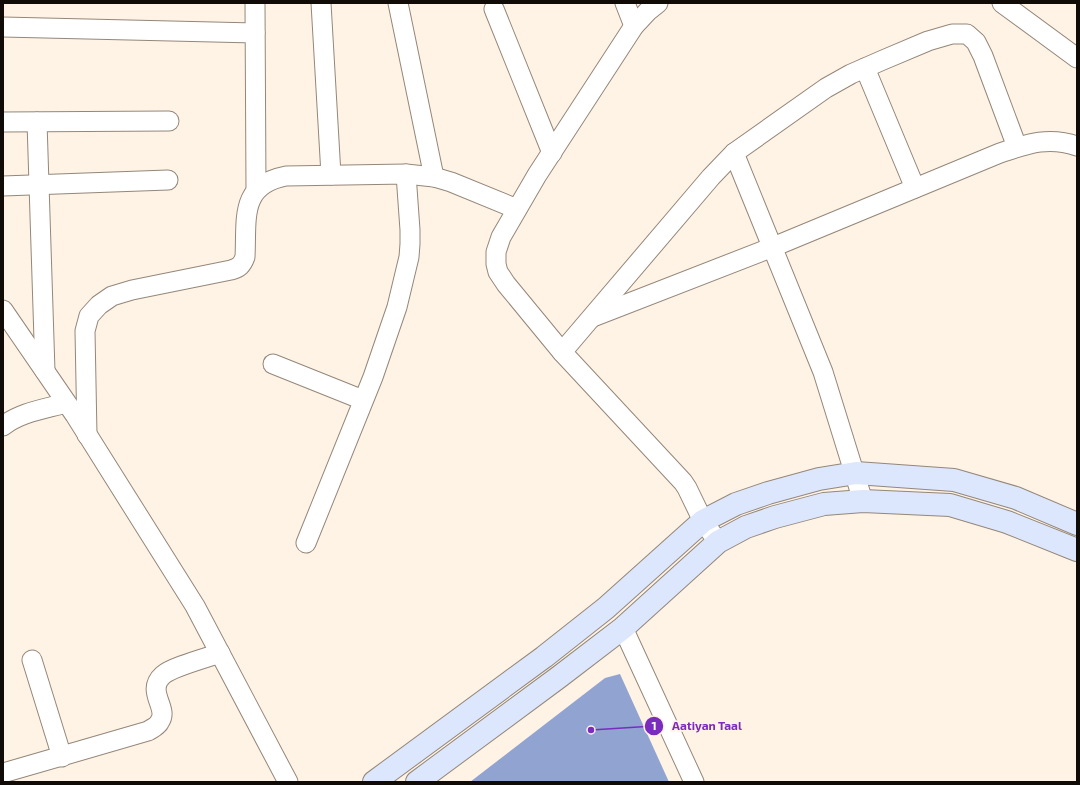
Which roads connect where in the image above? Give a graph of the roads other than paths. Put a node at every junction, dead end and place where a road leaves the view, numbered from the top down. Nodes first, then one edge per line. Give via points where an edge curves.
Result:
1 (255, 3) edge
2 (321, 3) edge
3 (398, 3) edge
4 (625, 3) edge
5 (658, 3) edge
6 (1002, 3) edge
7 (494, 9) dead end
8 (634, 26) junction
9 (3, 27) edge
10 (255, 33) junction
11 (1077, 58) edge
12 (865, 68) junction
13 (169, 121) dead end
14 (3, 122) edge
15 (37, 122) junction
16 (1077, 146) edge
17 (1017, 147) junction
18 (552, 152) junction
19 (734, 153) junction
20 (406, 174) junction
21 (331, 175) junction
22 (434, 177) junction
23 (168, 180) dead end
24 (40, 184) junction
25 (3, 186) edge
26 (915, 188) junction
27 (256, 190) junction
28 (517, 210) junction
29 (773, 247) junction
30 (3, 310) edge
31 (592, 317) junction
32 (562, 352) junction
33 (273, 364) dead end
34 (45, 371) junction
35 (363, 400) junction
36 (66, 403) junction
37 (3, 426) edge
38 (87, 435) junction
39 (856, 473) junction
40 (864, 500) junction
41 (703, 521) junction
42 (1077, 524) edge
43 (718, 542) junction
44 (306, 543) dead end
45 (1077, 550) edge
46 (623, 628) junction
47 (220, 653) junction
48 (32, 660) dead end
49 (62, 756) junction
50 (3, 773) edge
51 (288, 782) edge
52 (374, 782) edge
53 (417, 782) edge
54 (694, 782) edge

1 - 10 street
2 - 21 street
3 - 22 street
4 - 8 street
5 - 8 street
6 - 11 street
7 - 18 street
8 - 18 street
9 - 10 street
10 - 27 street
12 - 17 street via 928,41 952,34 966,34 976,42 983,56
12 - 19 street via 826,88
12 - 26 street
13 - 15 street
14 - 15 street
15 - 24 street
16 - 17 street via 1048,141
17 - 26 street
18 - 28 street
19 - 29 street
19 - 31 street
20 - 21 street
20 - 22 street
20 - 35 street via 409,257 397,307
21 - 27 street via 281,177 265,183
22 - 28 street
23 - 24 street
24 - 25 street
24 - 34 street
26 - 29 street
27 - 38 street via 248,205 245,257 239,268 112,296 89,316 85,331
28 - 32 street via 501,237 496,252 498,272
29 - 31 street
29 - 39 street via 823,372
30 - 34 street
31 - 32 street
32 - 41 street via 683,482
33 - 35 street
34 - 36 street
35 - 44 street
36 - 37 street via 24,414
36 - 38 street
38 - 47 street via 195,606
39 - 40 street
39 - 41 street via 819,479 768,493 736,504
39 - 42 street via 954,480 1016,498
40 - 43 street via 824,504 775,517 746,527
40 - 45 street via 950,505 1007,522
41 - 43 street
41 - 52 street via 606,608
43 - 46 street
46 - 53 street
46 - 54 street
47 - 49 street via 174,669 160,678 156,689 162,720 157,725
47 - 51 street
48 - 49 street
49 - 50 street

